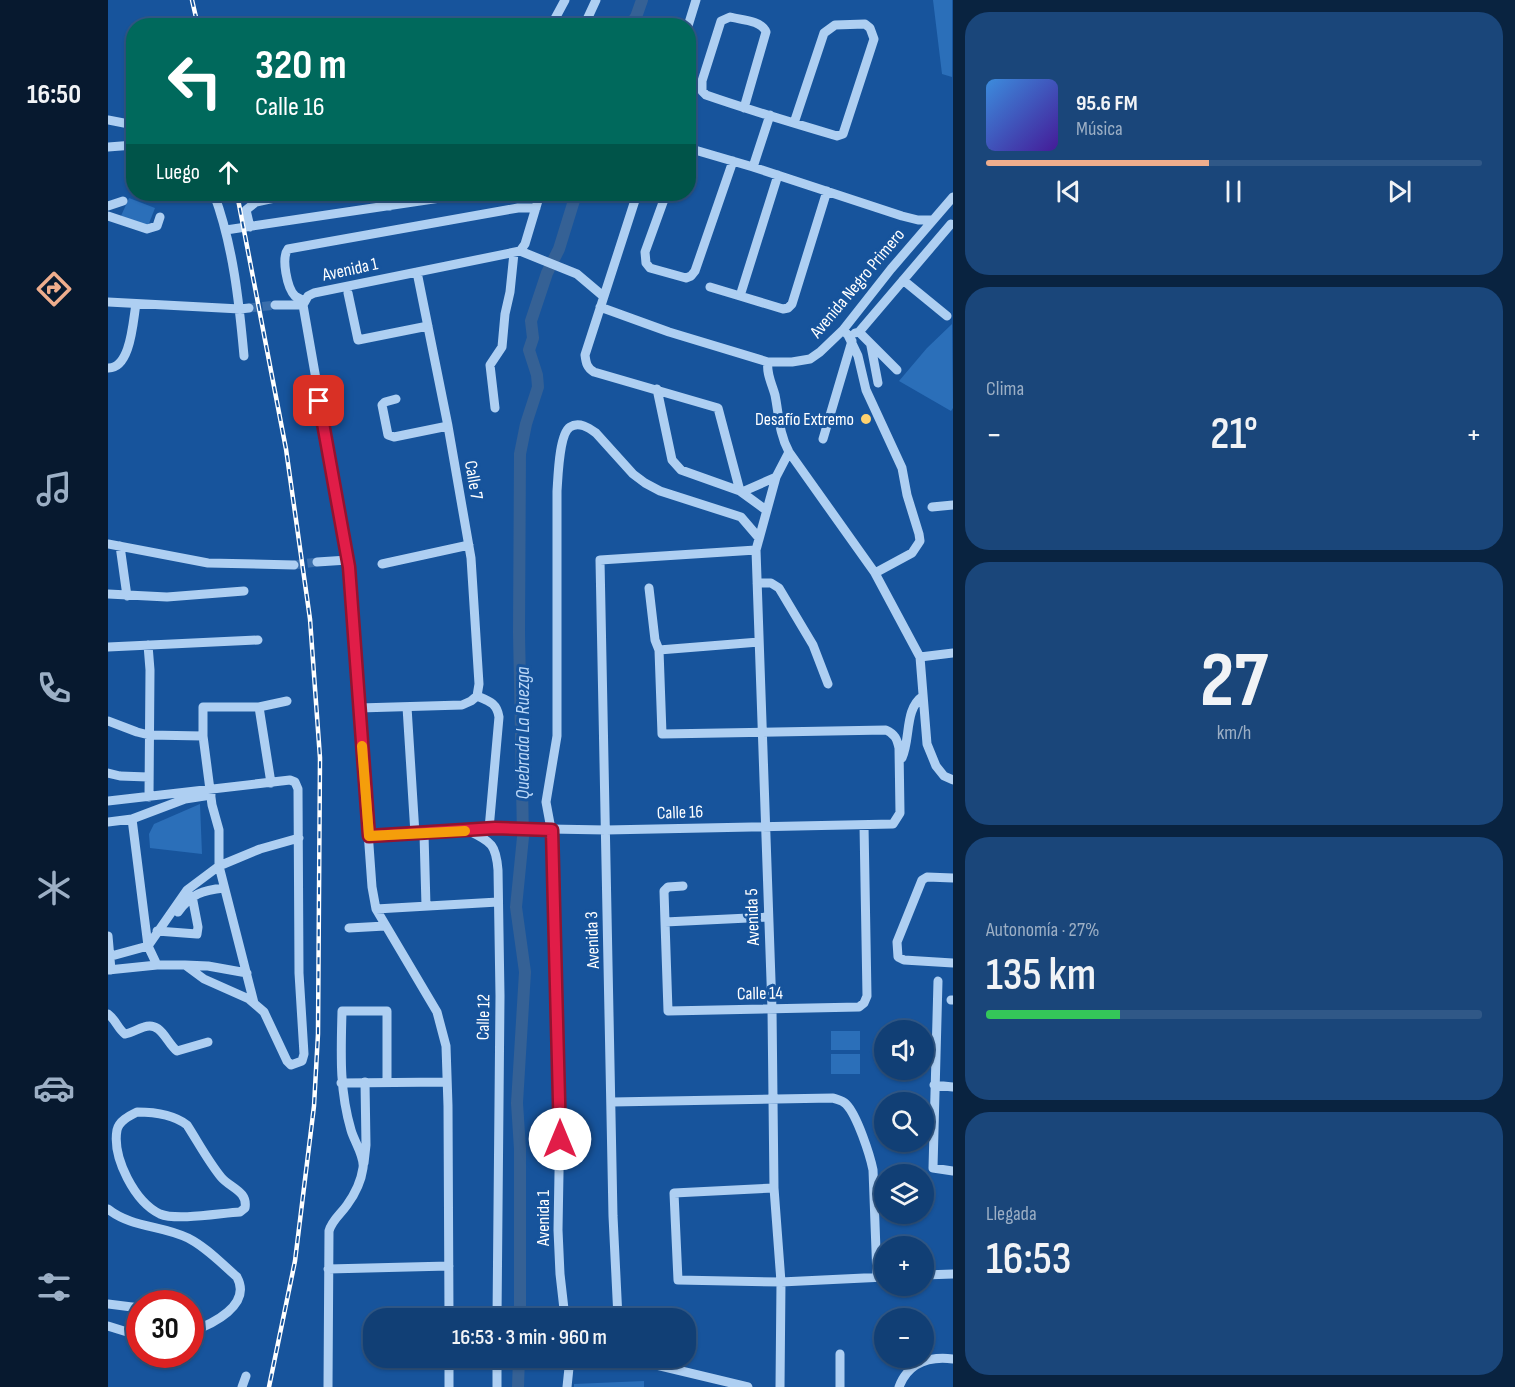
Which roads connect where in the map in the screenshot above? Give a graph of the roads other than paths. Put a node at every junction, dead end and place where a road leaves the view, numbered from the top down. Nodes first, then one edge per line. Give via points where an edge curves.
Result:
1 (565, 0) edge
2 (596, 0) edge
3 (696, 0) edge
4 (555, 18) edge
5 (588, 18) edge
6 (690, 18) edge
7 (744, 108) junction
8 (770, 115) junction
9 (108, 120) edge
10 (126, 123) edge
11 (794, 123) junction
12 (126, 146) edge
13 (108, 147) edge
14 (696, 150) edge
15 (733, 161) junction
16 (753, 167) junction
17 (778, 175) junction
18 (827, 191) junction
19 (952, 197) edge
20 (123, 201) dead end
21 (216, 201) edge
22 (261, 201) edge
23 (390, 201) edge
24 (422, 201) edge
25 (538, 201) edge
26 (635, 201) edge
27 (663, 201) edge
28 (108, 206) edge
29 (390, 206) junction
30 (536, 208) junction
31 (108, 216) edge
32 (160, 217) dead end
33 (935, 217) junction
34 (952, 225) edge
35 (250, 227) junction
36 (226, 230) junction
37 (517, 252) junction
38 (417, 272) junction
39 (903, 279) junction
40 (710, 287) dead end
41 (348, 293) dead end
42 (603, 296) junction
43 (740, 296) junction
44 (108, 302) edge
45 (303, 303) junction
46 (136, 304) junction
47 (276, 305) tunnel mouth
48 (600, 307) junction
49 (244, 308) junction
50 (947, 316) dead end
51 (428, 326) junction
52 (859, 332) junction
53 (848, 335) junction
54 (871, 346) junction
55 (244, 356) dead end
56 (768, 362) junction
57 (108, 368) edge
58 (897, 370) dead end
59 (878, 383) dead end
60 (657, 389) junction
61 (396, 399) dead end
62 (495, 408) dead end
63 (448, 426) junction
64 (823, 439) dead end
65 (789, 452) junction
66 (776, 477) junction
67 (741, 491) junction
68 (952, 505) edge
69 (932, 507) dead end
70 (766, 510) junction
71 (759, 538) junction
72 (108, 544) edge
73 (468, 545) junction
74 (120, 546) junction
75 (756, 550) junction
76 (348, 560) junction
77 (318, 562) tunnel mouth
78 (382, 564) dead end
79 (294, 565) tunnel mouth
80 (875, 573) junction
81 (757, 583) junction
82 (649, 588) dead end
83 (244, 591) dead end
84 (108, 594) edge
85 (127, 596) junction
86 (258, 639) dead end
87 (759, 642) junction
88 (148, 645) junction
89 (108, 647) edge
90 (659, 650) junction
91 (952, 653) edge
92 (920, 657) junction
93 (828, 684) dead end
94 (477, 696) junction
95 (922, 696) junction
96 (287, 701) dead end
97 (259, 707) junction
98 (407, 707) junction
99 (359, 708) junction
100 (108, 721) edge
101 (762, 733) junction
102 (149, 735) junction
103 (203, 736) junction
104 (899, 765) junction
105 (108, 773) edge
106 (148, 777) junction
107 (952, 780) edge
108 (271, 783) junction
109 (211, 792) junction
110 (149, 797) junction
111 (108, 801) edge
112 (132, 819) junction
113 (108, 822) edge
114 (864, 825) junction
115 (766, 826) junction
116 (492, 829) junction
117 (547, 829) junction
118 (467, 830) junction
119 (606, 830) junction
120 (419, 834) junction
121 (369, 836) junction
122 (299, 838) junction
123 (219, 866) junction
124 (952, 878) edge
125 (683, 886) dead end
126 (224, 888) junction
127 (195, 891) junction
128 (498, 902) junction
129 (426, 906) junction
130 (376, 909) junction
131 (768, 917) junction
132 (666, 922) junction
133 (385, 926) junction
134 (349, 928) dead end
135 (157, 931) junction
136 (108, 936) edge
137 (148, 946) junction
138 (109, 956) edge
139 (952, 963) edge
140 (157, 965) junction
141 (185, 965) junction
142 (110, 970) edge
143 (247, 974) junction
144 (938, 981) dead end
145 (254, 1003) junction
146 (772, 1009) junction
147 (108, 1014) edge
148 (208, 1042) dead end
149 (364, 1082) junction
150 (387, 1082) junction
151 (447, 1082) junction
152 (341, 1083) junction
153 (934, 1085) junction
154 (952, 1087) edge
155 (772, 1100) junction
156 (612, 1102) junction
157 (364, 1165) junction
158 (952, 1171) edge
159 (774, 1188) junction
160 (108, 1209) edge
161 (161, 1214) junction
162 (155, 1228) junction
163 (878, 1236) edge
164 (448, 1266) junction
165 (328, 1269) junction
166 (952, 1274) edge
167 (934, 1275) edge
168 (874, 1277) edge
169 (781, 1282) junction
170 (108, 1304) edge
171 (126, 1306) edge
172 (448, 1308) edge
173 (497, 1308) edge
174 (565, 1308) edge
175 (618, 1308) edge
176 (108, 1326) edge
177 (204, 1327) edge
178 (126, 1332) edge
179 (840, 1354) dead end
180 (952, 1359) edge
181 (449, 1368) edge
182 (497, 1368) edge
183 (569, 1368) edge
184 (669, 1368) edge
185 (246, 1376) dead end
186 (242, 1387) edge
187 (328, 1387) edge
188 (449, 1387) edge
189 (497, 1387) edge
190 (567, 1387) edge
191 (748, 1387) edge
192 (780, 1387) edge
193 (840, 1387) edge
194 (899, 1387) edge

1 - 4 street
2 - 5 street
3 - 6 street
7 - 7 street via 702,91 721,21 730,17 760,24 766,32
7 - 8 street
8 - 11 street
8 - 16 street
9 - 10 street
11 - 11 street via 837,136 843,134 874,39 865,24 835,26 824,33
12 - 13 street
14 - 15 street
15 - 16 street
15 - 27 street via 695,272 687,278 650,268 646,263 645,252
16 - 17 street
17 - 18 street
17 - 43 street
18 - 33 street via 918,220
18 - 43 street via 792,304 783,309
19 - 33 street, Avenida Negro Primero
20 - 28 street
21 - 36 street
22 - 35 street via 246,210
23 - 29 street
24 - 29 street
25 - 30 street
26 - 42 street
29 - 35 street
30 - 37 street via 525,244
30 - 45 street via 288,249 284,257 291,288
31 - 32 street via 147,229 157,225
33 - 34 street
33 - 53 street, Avenida Negro Primero
34 - 39 street
35 - 36 street
36 - 49 street
37 - 38 street, Avenida 1
37 - 42 street via 572,272
37 - 62 street via 504,314 502,347 490,365
38 - 45 street, Avenida 1 via 314,293
38 - 51 street, Calle 7
39 - 50 street
39 - 52 street
40 - 43 street
41 - 51 street via 358,340
42 - 48 street
44 - 46 street
45 - 47 street
45 - 76 street
46 - 49 street
46 - 57 street via 128,349 119,365
48 - 56 street, Avenida Negro Primero
48 - 60 street via 585,355 589,369
49 - 55 street
51 - 63 street, Calle 7
52 - 53 street
52 - 54 street
53 - 56 street, Avenida Negro Primero via 810,358
53 - 64 street
53 - 80 street via 866,390 902,468 920,541 912,553
54 - 58 street
54 - 59 street
56 - 65 street via 766,368 776,398 782,440
60 - 67 street via 672,460 681,470
60 - 67 street via 718,408
61 - 63 street via 382,405 388,435
63 - 73 street, Calle 7
65 - 66 street, Avenida 5
65 - 80 street
66 - 67 street
66 - 70 street, Avenida 5
67 - 70 street
68 - 69 street
70 - 71 street, Avenida 5
71 - 75 street, Avenida 5
71 - 117 street, Avenida 1 via 741,516 645,483 590,429 577,425 566,432 557,491 557,736 546,802
72 - 74 street
73 - 78 street
73 - 94 street, Calle 7 via 477,638
74 - 79 street via 208,563
74 - 85 street
75 - 81 street, Avenida 5
75 - 119 street, Avenida 3 via 600,560
76 - 77 street
76 - 99 street
80 - 92 street
81 - 87 street, Avenida 5
81 - 93 street via 771,583 779,588 813,645
82 - 90 street
83 - 85 street
84 - 85 street
86 - 88 street
87 - 90 street
87 - 101 street, Avenida 5
88 - 89 street
88 - 102 street
90 - 101 street via 662,734
91 - 92 street
92 - 95 street
94 - 98 street via 462,705
94 - 116 street via 498,708
95 - 104 street via 912,706
95 - 107 street via 927,744 936,766
96 - 97 street
97 - 103 street via 202,707
97 - 108 street
98 - 99 street
98 - 120 street
99 - 121 street
100 - 102 street
101 - 104 street via 886,730 897,739
101 - 115 street, Avenida 5
102 - 103 street
102 - 106 street
103 - 109 street
104 - 114 street, Calle 16 via 900,813 893,824
105 - 106 street
106 - 110 street
108 - 109 street
108 - 122 street via 296,782
109 - 110 street
109 - 112 street
109 - 123 street via 219,830
110 - 111 street
112 - 113 street
112 - 137 street
114 - 115 street, Calle 16
114 - 146 street, Calle 14 via 864,1003
115 - 119 street, Calle 16
115 - 131 street, Avenida 5
116 - 117 street, Calle 16
116 - 118 street, Calle 16
117 - 119 street, Calle 16
117 - 174 street, Avenida 1 via 559,1095 558,1230
118 - 120 street
118 - 128 street, Calle 12 via 492,844 497,852
119 - 156 street, Avenida 3
120 - 121 street
120 - 129 street
121 - 130 street
122 - 123 street
122 - 145 street via 302,1061 291,1065 287,1061 264,1012
123 - 126 street
123 - 127 street
124 - 139 street via 922,880 896,951 904,960
125 - 132 street via 664,891
126 - 127 street
126 - 143 street
127 - 135 street via 187,890 177,909
127 - 135 street via 197,934
128 - 129 street
128 - 173 street, Calle 12
129 - 130 street
130 - 133 street
131 - 132 street
131 - 146 street, Avenida 5
132 - 146 street, Calle 14 via 668,1011
133 - 134 street
133 - 151 street via 413,969 442,1026
135 - 137 street
136 - 138 street
137 - 138 street
137 - 140 street
138 - 142 street
140 - 141 street
140 - 142 street
141 - 143 street
141 - 145 street via 204,979
143 - 145 street
144 - 153 street
146 - 155 street, Avenida 5
147 - 148 street via 125,1034 144,1027 159,1029 177,1051
149 - 150 street
149 - 152 street
149 - 157 street
150 - 151 street
150 - 152 street via 387,1011 342,1011
151 - 164 street
152 - 157 street
153 - 154 street
153 - 158 street via 933,1168
155 - 156 street
155 - 159 street, Avenida 5
155 - 163 street via 833,1098 850,1108 870,1155
156 - 175 street, Avenida 3
157 - 165 street via 360,1184 331,1222
159 - 169 street, Avenida 5
159 - 169 street via 674,1193 678,1280
160 - 162 street via 134,1223
161 - 161 street via 129,1183 121,1162 117,1128 137,1112 180,1119 222,1178 242,1194 246,1203 240,1212 183,1217
161 - 162 street
162 - 177 street via 193,1241 237,1277 242,1286 242,1294 227,1313
164 - 165 street
164 - 172 street
165 - 187 street
166 - 167 street
168 - 169 street
169 - 192 street, Avenida 5
170 - 171 street
176 - 178 street
179 - 193 street
180 - 194 street via 921,1362 909,1369
181 - 188 street
182 - 189 street
183 - 190 street
184 - 191 street
185 - 186 street

